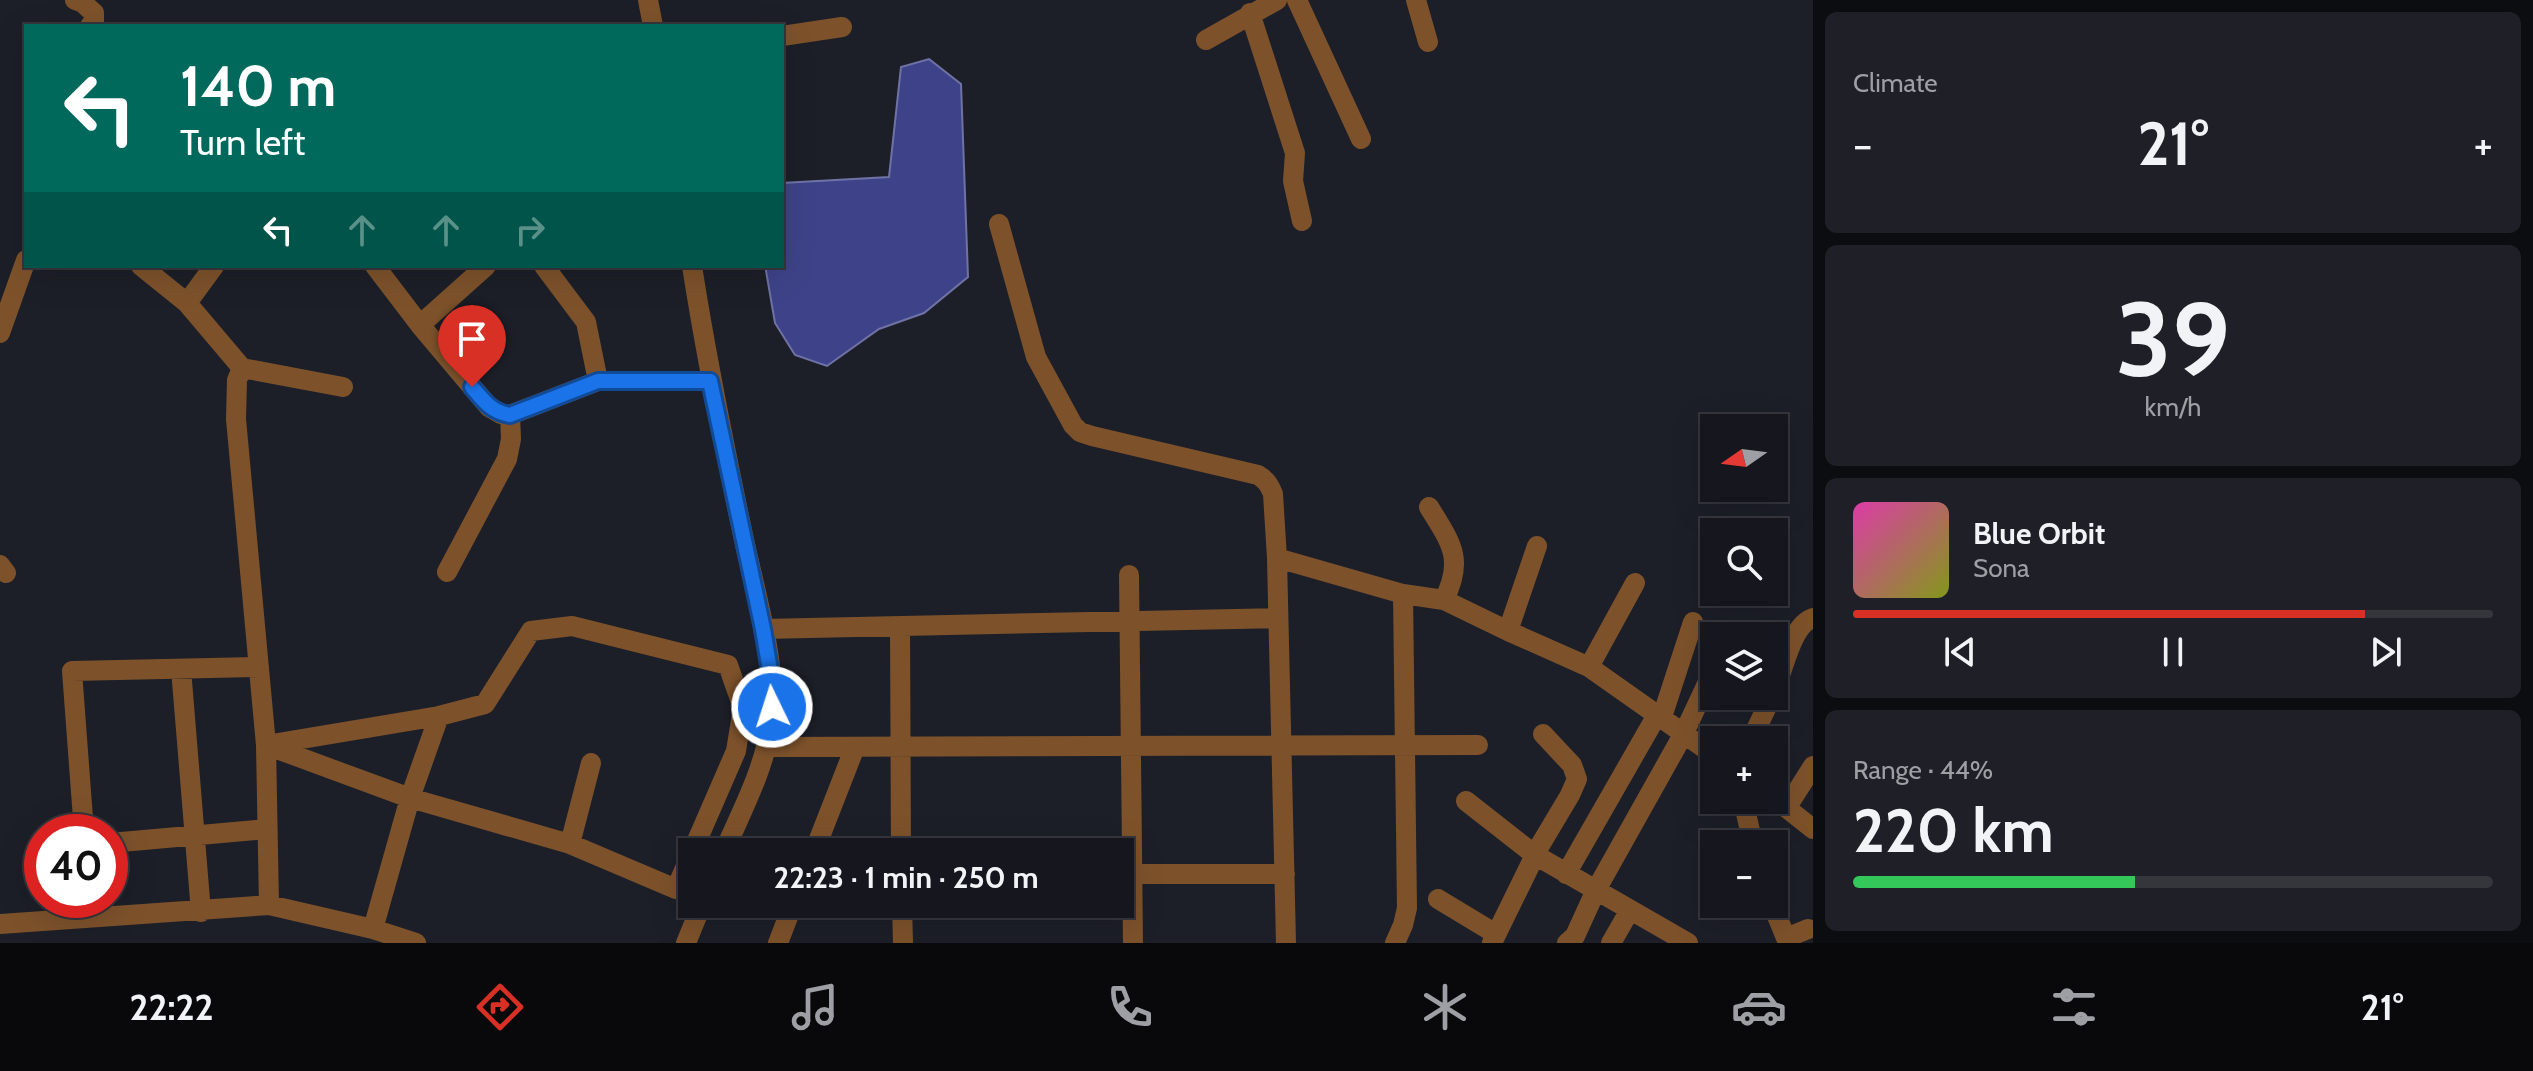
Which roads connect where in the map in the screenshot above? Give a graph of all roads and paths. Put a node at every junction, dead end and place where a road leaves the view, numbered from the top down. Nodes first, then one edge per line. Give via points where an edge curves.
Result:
1 (75, 0) edge
2 (648, 0) edge
3 (1277, 0) edge
4 (1297, 0) edge
5 (1416, 0) edge
6 (1250, 13) junction
7 (92, 24) edge
8 (653, 24) edge
9 (842, 27) dead end
10 (784, 36) edge
11 (1206, 40) dead end
12 (1428, 42) dead end
13 (1361, 139) dead end
14 (1302, 221) dead end
15 (999, 224) dead end
16 (24, 266) edge
17 (143, 268) edge
18 (213, 268) edge
19 (377, 268) edge
20 (484, 268) edge
21 (546, 268) edge
22 (692, 268) edge
23 (187, 303) junction
24 (420, 325) junction
25 (0, 333) edge
26 (242, 368) junction
27 (598, 381) junction
28 (710, 381) junction
29 (343, 387) dead end
30 (510, 415) junction
31 (1429, 507) dead end
32 (1537, 546) dead end
33 (1277, 558) junction
34 (447, 572) dead end
35 (1129, 575) dead end
36 (1635, 583) dead end
37 (1403, 594) junction
38 (1444, 600) junction
39 (1278, 618) junction
40 (1813, 618) edge
41 (1130, 621) junction
42 (1693, 622) dead end
43 (900, 626) junction
44 (763, 629) junction
45 (1508, 631) junction
46 (1788, 654) edge
47 (259, 667) junction
48 (1589, 667) junction
49 (181, 669) junction
50 (1700, 699) edge
51 (439, 716) junction
52 (1660, 716) junction
53 (1684, 733) junction
54 (1543, 734) dead end
55 (266, 745) junction
56 (1282, 745) junction
57 (1405, 745) junction
58 (1478, 745) dead end
59 (1700, 745) edge
60 (900, 746) junction
61 (1131, 746) junction
62 (766, 747) junction
63 (855, 747) junction
64 (591, 763) dead end
65 (1813, 766) edge
66 (1788, 795) edge
67 (410, 798) junction
68 (1466, 801) dead end
69 (1788, 809) edge
70 (83, 814) edge
71 (267, 829) junction
72 (1813, 829) edge
73 (195, 836) junction
74 (730, 838) edge
75 (819, 838) edge
76 (901, 838) edge
77 (1127, 838) edge
78 (128, 842) edge
79 (570, 844) junction
80 (1535, 855) junction
81 (1134, 874) edge
82 (1285, 874) junction
83 (1566, 874) junction
84 (1596, 890) junction
85 (1438, 899) dead end
86 (269, 905) junction
87 (128, 910) edge
88 (1630, 910) junction
89 (201, 912) junction
90 (36, 918) edge
91 (696, 918) edge
92 (788, 918) edge
93 (902, 918) edge
94 (1130, 918) edge
95 (1778, 918) edge
96 (0, 924) edge
97 (373, 929) junction
98 (1807, 931) edge
99 (1494, 939) edge
100 (416, 943) edge
101 (686, 943) edge
102 (778, 943) edge
103 (903, 943) edge
104 (1133, 943) edge
105 (1286, 943) edge
106 (1395, 943) edge
107 (1567, 943) edge
108 (1611, 943) edge
109 (1688, 943) edge

1 - 7 street via 94,13
2 - 8 street
3 - 6 street
4 - 13 street
5 - 12 street
6 - 11 street
6 - 14 street via 1295,153 1293,181
9 - 10 street
15 - 33 street via 1036,357 1073,425 1092,436 1264,478 1273,494
16 - 25 street
17 - 23 street
18 - 23 street
19 - 24 street
20 - 24 street
21 - 27 street via 586,322
22 - 28 street
23 - 26 street
24 - 30 street via 489,407
26 - 29 street
26 - 47 street via 236,419
27 - 28 street
27 - 30 street
28 - 44 street
30 - 34 street via 507,459
31 - 38 street via 1454,548 1453,581
32 - 45 street
33 - 37 street
33 - 39 street
35 - 41 street
36 - 48 street
37 - 38 street
37 - 57 street
38 - 45 street
39 - 41 street
39 - 56 street
40 - 46 street via 1803,621
41 - 43 street
41 - 61 street
42 - 52 street
43 - 44 street
43 - 60 street
44 - 62 street via 773,688
45 - 48 street
47 - 49 street
47 - 55 street
48 - 52 street
49 - 70 street via 72,671
49 - 73 street
50 - 53 street
51 - 55 street
51 - 67 street
51 - 79 street via 485,704 531,631 572,626 728,665 743,708 736,751 676,889
52 - 53 street
52 - 83 street
53 - 59 street
53 - 84 street
54 - 80 street via 1572,765 1577,779
55 - 67 street
55 - 71 street
56 - 57 street
56 - 61 street
56 - 82 street
57 - 58 street
57 - 106 street via 1407,908
60 - 61 street
60 - 63 street
60 - 76 street
61 - 77 street
62 - 63 street
62 - 74 street
63 - 75 street
64 - 79 street
65 - 66 street
67 - 79 street
67 - 97 street
68 - 80 street
69 - 72 street
71 - 73 street
71 - 86 street
73 - 78 street
73 - 89 street
80 - 83 street
80 - 99 street
81 - 82 street
82 - 105 street
83 - 84 street
84 - 88 street
84 - 107 street
85 - 99 street
86 - 89 street
86 - 97 street
87 - 89 street
88 - 108 street
88 - 109 street
90 - 96 street
91 - 101 street
92 - 102 street
93 - 103 street
94 - 104 street
95 - 98 street via 1786,938
97 - 100 street

